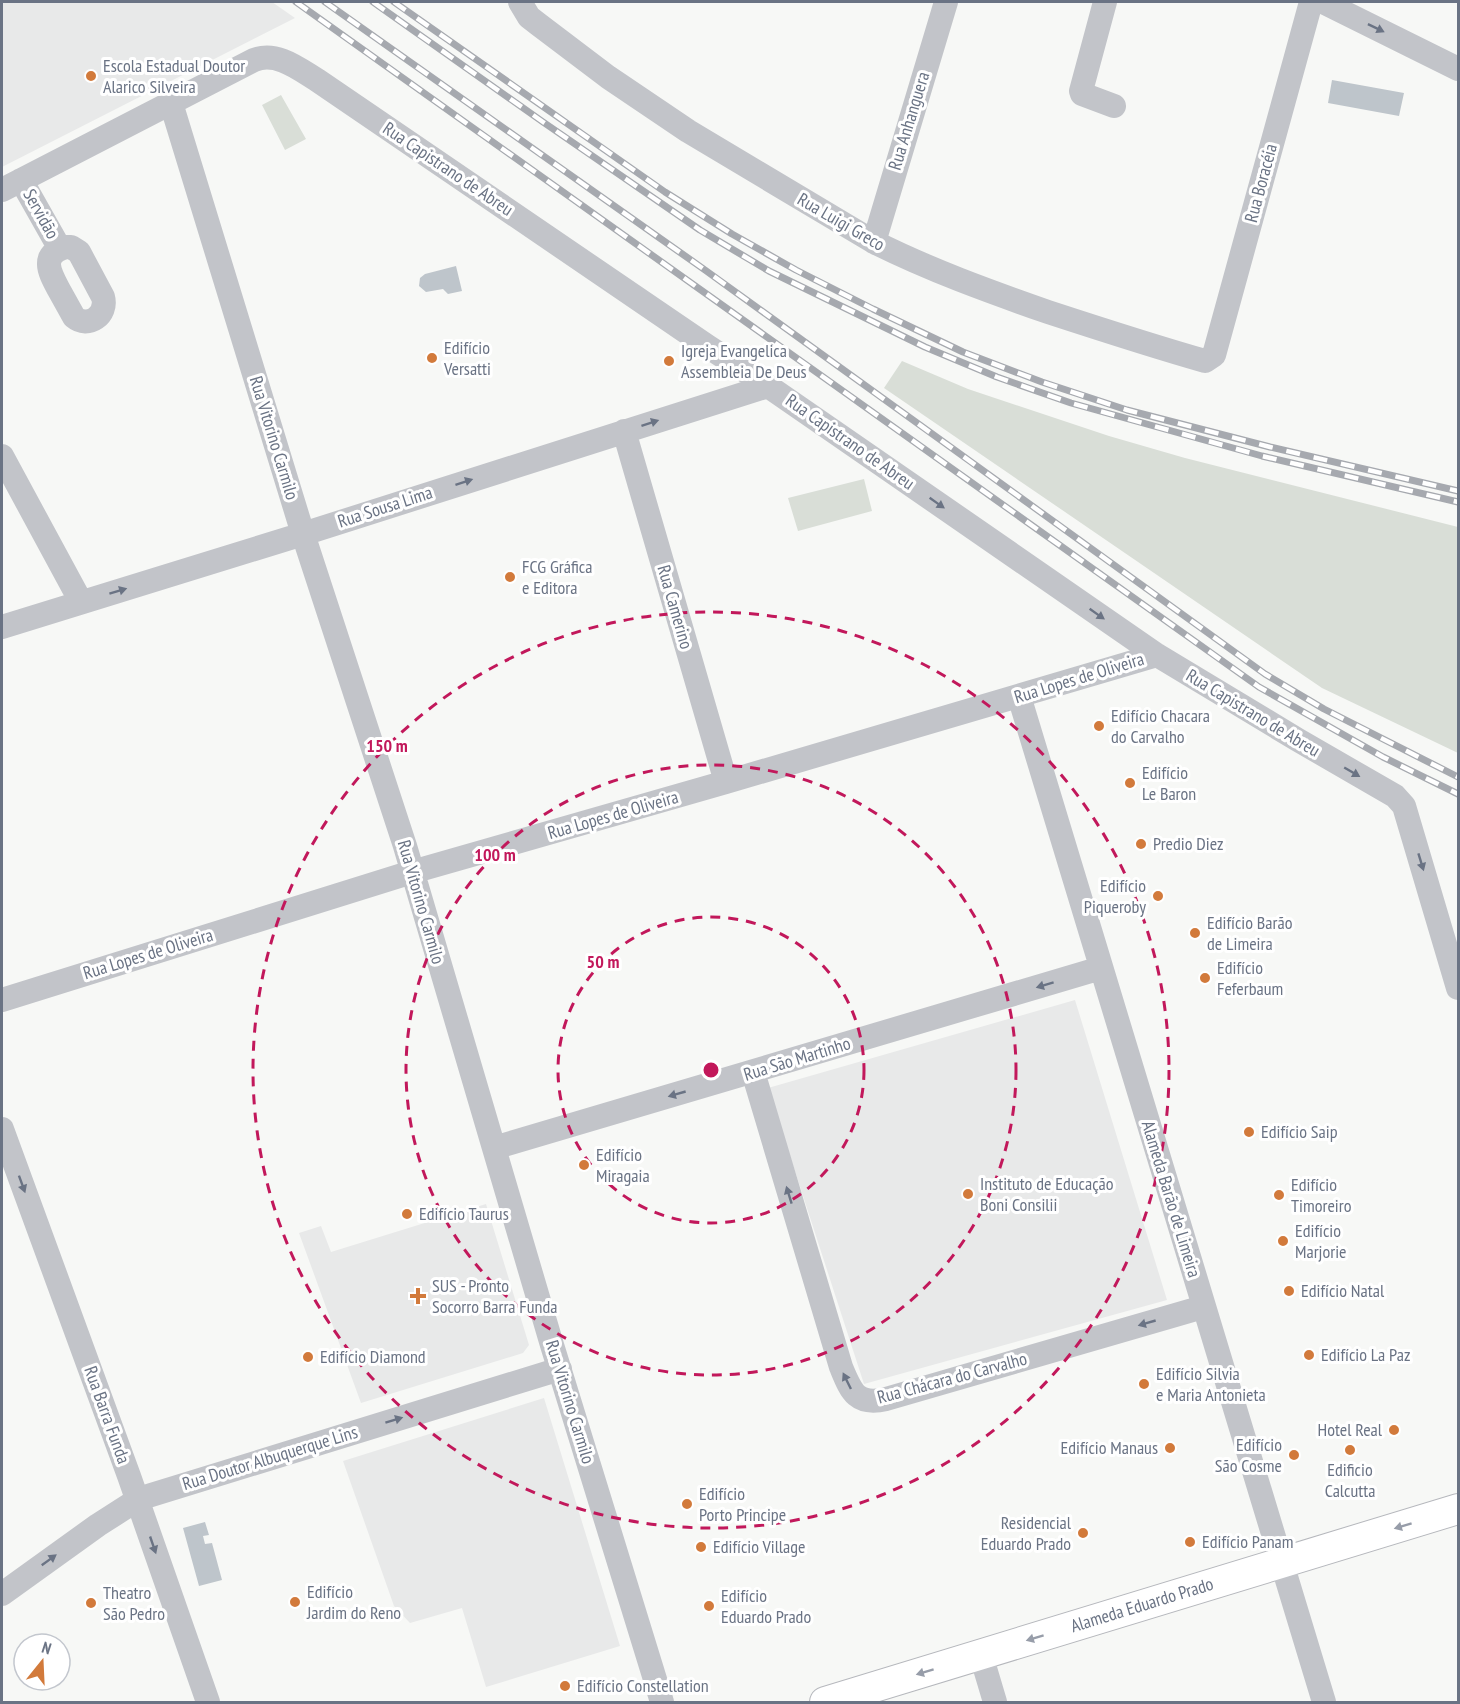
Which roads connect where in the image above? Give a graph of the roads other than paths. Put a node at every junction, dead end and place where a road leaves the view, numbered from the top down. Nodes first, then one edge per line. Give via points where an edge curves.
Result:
1 (520, 2) edge
2 (946, 2) edge
3 (1105, 2) edge
4 (1311, 2) edge
5 (1323, 2) edge
6 (1458, 69) edge
7 (171, 103) junction
8 (1114, 106) dead end
9 (11, 185) edge
10 (874, 242) junction
11 (60, 249) dead end
12 (1205, 361) joint
13 (768, 386) junction
14 (624, 431) junction
15 (2, 456) edge
16 (303, 534) junction
17 (81, 602) junction
18 (2, 627) edge
19 (1157, 655) junction
20 (1019, 696) junction
21 (726, 782) junction
22 (412, 872) junction
23 (1101, 968) junction
24 (1458, 988) edge
25 (2, 1000) edge
26 (753, 1072) junction
27 (2, 1129) edge
28 (494, 1148) junction
29 (1203, 1306) junction
30 (561, 1369) junction
31 (137, 1500) junction
32 (1458, 1509) edge
33 (1281, 1563) junction
34 (2, 1594) edge
35 (981, 1655) junction
36 (208, 1702) edge
37 (662, 1702) edge
38 (825, 1702) edge
39 (995, 1702) edge
40 (1324, 1702) edge

1 - 10 street, Rua Luigi Greco via 538,24 650,107
2 - 10 street, Rua Anhanguera
3 - 8 street via 1081,92
4 - 12 street, Rua Boracéia via 1214,355
5 -> 6 street
7 - 9 street
7 - 13 street, Rua Capistrano de Abreu via 267,56 294,66
7 - 16 street, Rua Vitorino Carmilo
9 - 11 street, Servidão
10 - 12 street, Rua Luigi Greco via 972,285
14 -> 13 street, Rua Sousa Lima
13 -> 19 street, Rua Capistrano de Abreu
16 -> 14 street, Rua Sousa Lima
14 - 21 street, Rua Camerino
15 - 17 street
17 -> 16 street, Rua Sousa Lima
16 - 22 street, Rua Vitorino Carmilo
17 - 18 street, Rua Sousa Lima
19 - 20 street, Rua Lopes de Oliveira
19 -> 24 street, Rua Capistrano de Abreu via 1395,796 1404,806
20 - 21 street, Rua Lopes de Oliveira
20 - 23 street, Alameda Barão de Limeira
21 - 22 street, Rua Lopes de Oliveira
22 - 25 street, Rua Lopes de Oliveira
22 - 28 street, Rua Vitorino Carmilo
23 -> 26 street, Rua São Martinho
23 - 29 street, Alameda Barão de Limeira
26 -> 28 street, Rua São Martinho
29 -> 26 street, Rua Chácara do Carvalho via 886,1399 865,1401 855,1395 841,1366
27 -> 31 street, Rua Barra Funda
28 - 30 street, Rua Vitorino Carmilo
29 - 33 street, Alameda Barão de Limeira
31 -> 30 street, Rua Doutor Albuquerque Lins
30 - 37 street, Rua Vitorino Carmilo
34 -> 31 street, Rua Doutor Albuquerque Lins
31 -> 36 street, Rua Barra Funda
32 -> 33 main road, Alameda Eduardo Prado
33 -> 35 main road, Alameda Eduardo Prado
33 - 40 street, Alameda Barão de Limeira
35 -> 38 main road, Alameda Eduardo Prado
35 - 39 street

